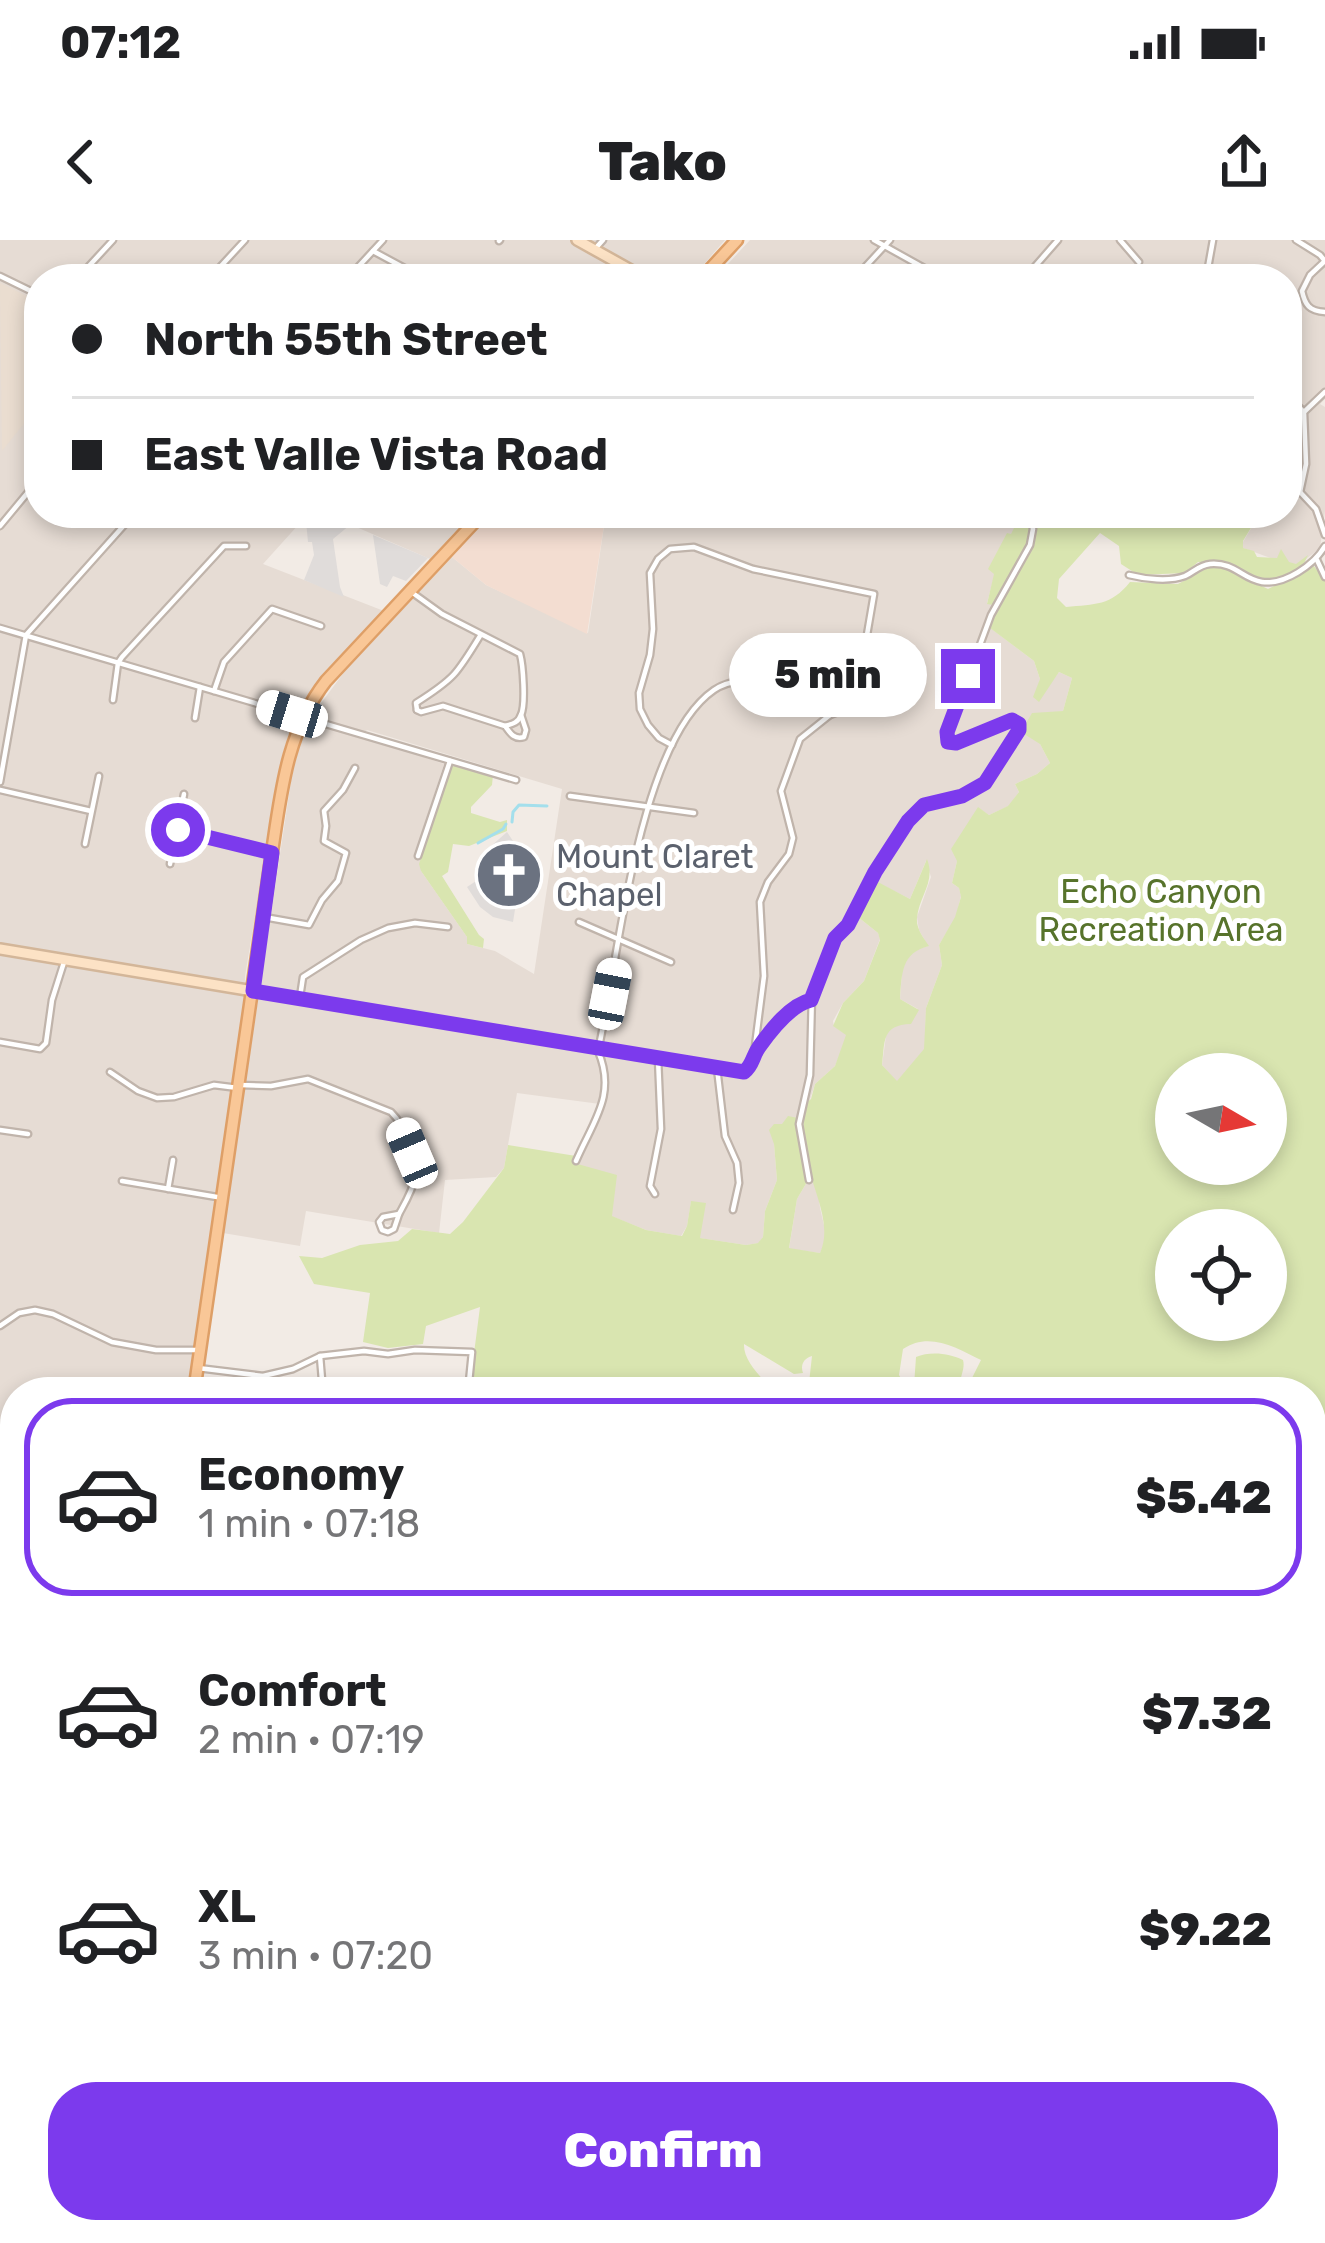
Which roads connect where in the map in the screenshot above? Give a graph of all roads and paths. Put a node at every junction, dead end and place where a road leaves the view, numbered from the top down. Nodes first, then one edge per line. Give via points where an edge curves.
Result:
1 (113, 240) edge
2 (245, 240) edge
3 (383, 240) edge
4 (577, 240) edge
5 (603, 240) edge
6 (737, 240) edge
7 (874, 240) edge
8 (1058, 240) edge
9 (1120, 240) edge
10 (1296, 240) edge
11 (887, 243) edge
12 (594, 250) junction
13 (373, 251) junction
14 (1325, 261) edge
15 (1139, 262) dead end
16 (91, 264) edge
17 (223, 264) edge
18 (361, 264) edge
19 (397, 264) edge
20 (620, 264) edge
21 (715, 264) edge
22 (920, 264) edge
23 (1037, 264) edge
24 (1325, 312) edge
25 (1325, 392) edge
26 (1304, 412) joint
27 (1302, 483) edge
28 (1302, 495) edge
29 (24, 497) edge
30 (0, 526) edge
31 (122, 528) edge
32 (470, 528) edge
33 (1034, 528) edge
34 (1325, 535) edge
35 (246, 546) dead end
36 (1325, 547) edge
37 (1317, 560) junction
38 (1129, 575) dead end
39 (1325, 577) edge
40 (410, 591) junction
41 (321, 626) dead end
42 (0, 628) edge
43 (26, 635) junction
44 (480, 635) junction
45 (118, 663) junction
46 (200, 687) junction
47 (440, 689) junction
48 (214, 691) junction
49 (112, 700) dead end
50 (442, 706) junction
51 (521, 715) junction
52 (830, 715) junction
53 (302, 717) junction
54 (195, 718) dead end
55 (505, 726) junction
56 (672, 745) junction
57 (450, 760) junction
58 (355, 768) dead end
59 (99, 776) dead end
60 (516, 780) dead end
61 (0, 786) edge
62 (184, 794) dead end
63 (570, 796) dead end
64 (648, 808) junction
65 (91, 811) junction
66 (694, 813) dead end
67 (178, 830) junction
68 (85, 844) dead end
69 (272, 853) junction
70 (418, 856) dead end
71 (170, 864) dead end
72 (263, 917) junction
73 (579, 922) dead end
74 (448, 927) dead end
75 (620, 940) junction
76 (0, 949) edge
77 (65, 959) junction
78 (670, 962) dead end
79 (253, 991) junction
80 (300, 999) junction
81 (811, 1000) junction
82 (0, 1042) edge
83 (599, 1048) junction
84 (754, 1054) junction
85 (658, 1058) junction
86 (717, 1068) junction
87 (110, 1072) dead end
88 (239, 1086) junction
89 (0, 1130) edge
90 (28, 1134) dead end
91 (173, 1160) dead end
92 (576, 1161) dead end
93 (809, 1180) dead end
94 (122, 1181) dead end
95 (168, 1189) junction
96 (655, 1193) dead end
97 (222, 1198) junction
98 (733, 1210) dead end
99 (399, 1214) dead end
100 (0, 1326) edge
101 (200, 1350) junction
102 (320, 1356) junction
103 (197, 1368) junction
104 (196, 1377) edge
105 (322, 1377) edge
106 (470, 1377) edge

1 - 16 street
2 - 17 street
3 - 13 street
4 - 12 main road
5 - 12 street
6 - 21 main road
7 - 11 street
8 - 23 street
9 - 15 street
10 - 14 street
11 - 22 street
12 - 20 main road
13 - 18 street
13 - 19 street
14 - 24 street via 1302,291 1306,306
25 - 26 street
26 - 27 street
28 - 34 street
29 - 30 street
31 - 43 street
32 - 40 main road
33 - 81 street via 946,737 956,743 1012,720 1019,730 985,783 924,805 908,821 835,938
35 - 45 street via 224,546
36 - 37 street
37 - 38 street via 1267,583 1219,564 1181,577
37 - 39 street
40 - 44 street
40 - 53 main road
41 - 48 street via 274,609 224,662
42 - 43 street
43 - 45 street
43 - 61 street
44 - 47 street
44 - 51 street via 520,654
45 - 46 street
45 - 49 street
46 - 48 street
46 - 54 street
47 - 50 street
47 - 50 street via 416,703 421,712
48 - 53 street
50 - 55 street
51 - 55 street
51 - 55 street via 524,737
52 - 56 street via 779,681 735,682 710,693
52 - 56 street via 856,699 874,594 694,547 670,549 650,573 653,629 639,693 648,725
52 - 84 street via 800,739 781,791 793,838 760,902 764,976
53 - 57 street
53 - 69 main road
56 - 64 street
57 - 60 street
57 - 70 street
58 - 72 street via 324,811 324,841 346,853 336,886 309,925
59 - 65 street
61 - 65 street
62 - 67 street
63 - 64 street
64 - 66 street
64 - 75 street
65 - 68 street
67 - 69 street
67 - 71 street
69 - 72 main road
72 - 79 main road
73 - 75 street
74 - 80 street via 404,923 374,933 303,977
75 - 78 street
75 - 83 street
76 - 77 main road
77 - 79 main road
77 - 82 street via 46,1043 40,1049
79 - 80 street
79 - 88 main road
80 - 83 street
81 - 84 street
81 - 93 street via 810,1075 799,1124
83 - 85 street
83 - 92 street via 603,1103
84 - 86 street via 747,1071
85 - 86 street
85 - 96 street
86 - 98 street via 725,1136 737,1163
87 - 88 street via 157,1098
88 - 97 main road
88 - 99 street via 308,1079 391,1112 416,1173
89 - 90 street
91 - 95 street
94 - 95 street
95 - 97 street
97 - 101 main road
100 - 101 street via 35,1310 112,1342
101 - 103 main road
102 - 103 street via 263,1376
102 - 105 street
102 - 106 street via 472,1352
103 - 104 main road

